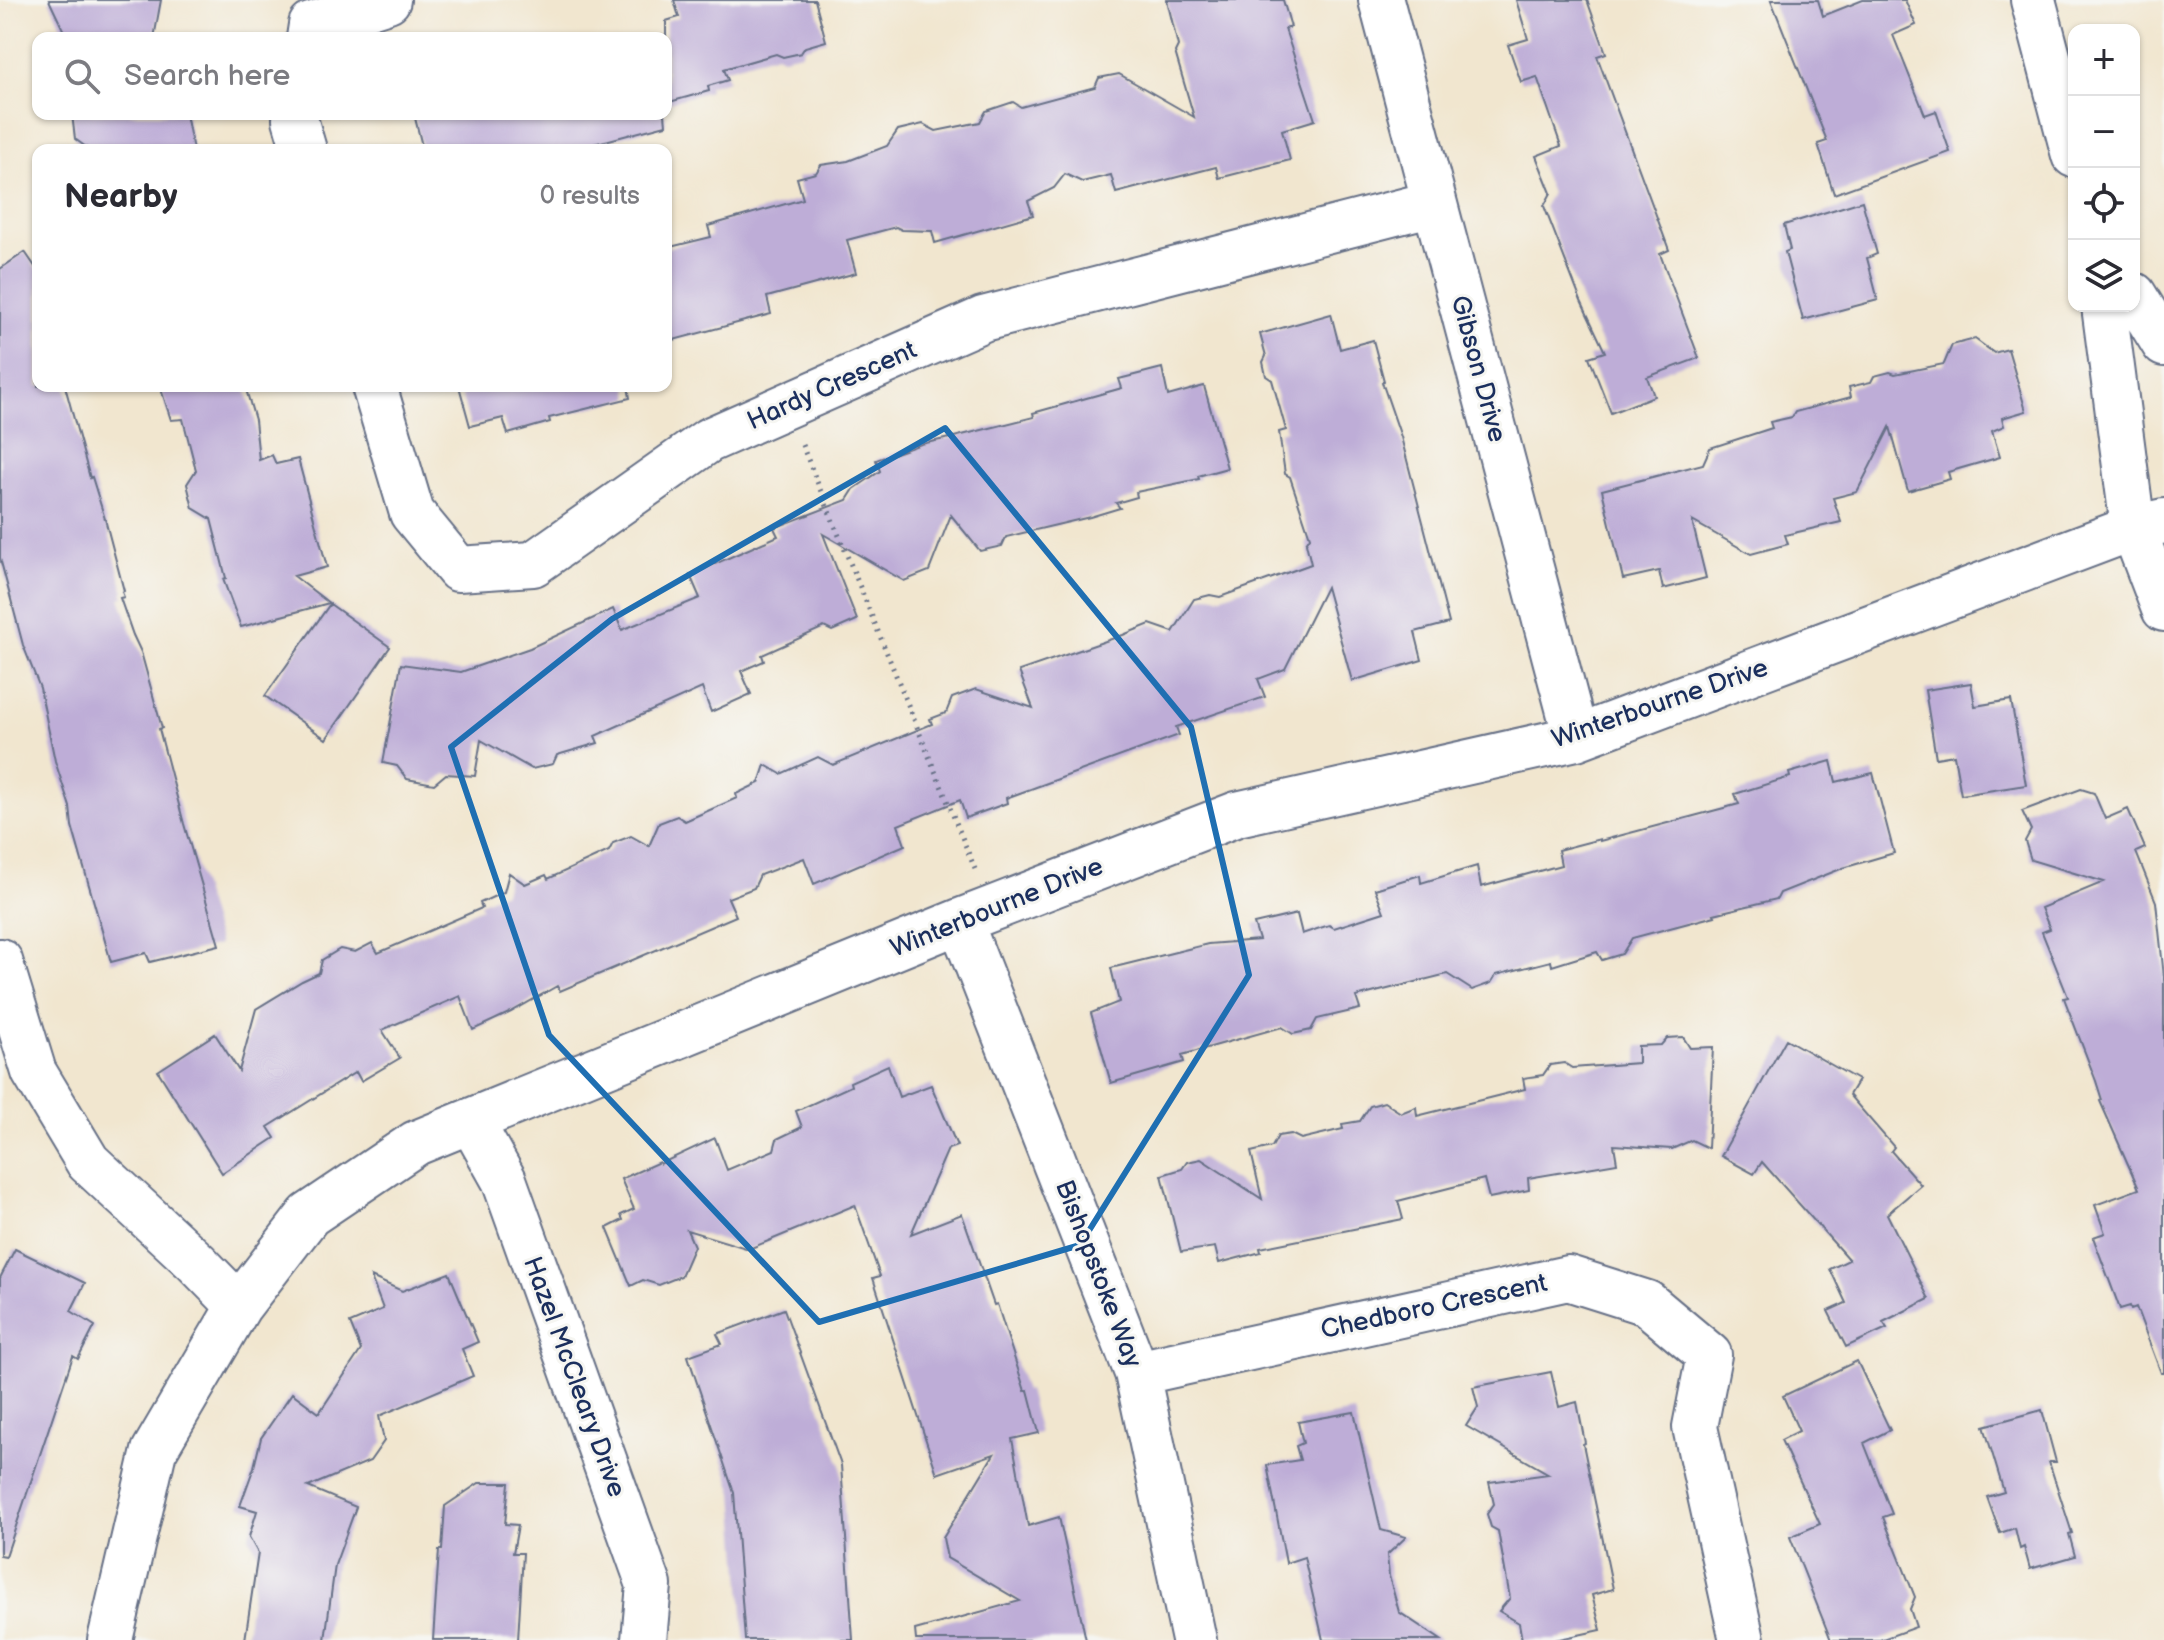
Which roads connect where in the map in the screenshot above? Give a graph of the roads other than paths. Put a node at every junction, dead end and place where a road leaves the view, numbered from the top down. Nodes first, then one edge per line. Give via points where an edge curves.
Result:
1 (388, 0) edge
2 (1381, 0) edge
3 (2033, 0) edge
4 (310, 32) edge
5 (295, 120) edge
6 (2068, 132) edge
7 (302, 144) edge
8 (1434, 203) junction
9 (2140, 305) edge
10 (2105, 312) edge
11 (2164, 344) edge
12 (376, 392) edge
13 (2148, 524) edge
14 (2164, 609) edge
15 (1576, 738) junction
16 (976, 915) junction
17 (0, 961) edge
18 (471, 1121) junction
19 (239, 1306) junction
20 (1137, 1373) junction
21 (110, 1640) edge
22 (644, 1640) edge
23 (1194, 1640) edge
24 (1742, 1640) edge

1 - 4 street via 311,25
2 - 8 street, Gibson Drive
3 - 6 street
5 - 7 street
8 - 12 street, Hardy Crescent via 983,319 709,440 533,564 458,569 412,513
8 - 15 street, Gibson Drive
9 - 11 street
10 - 13 street
13 - 14 street
13 - 15 street, Winterbourne Drive
15 - 16 street, Winterbourne Drive via 1237,814
16 - 18 street, Winterbourne Drive
16 - 20 street, Bishopstoke Way
17 - 19 street via 34,1072 88,1162
18 - 19 street, Winterbourne Drive via 416,1143 309,1215
18 - 22 street, Hazel McCleary Drive via 504,1180 649,1585
19 - 21 street, Winterbourne Drive via 154,1451
20 - 23 street, Bishopstoke Way
20 - 24 street, Chedboro Crescent via 1568,1278 1647,1303 1709,1355 1695,1427

